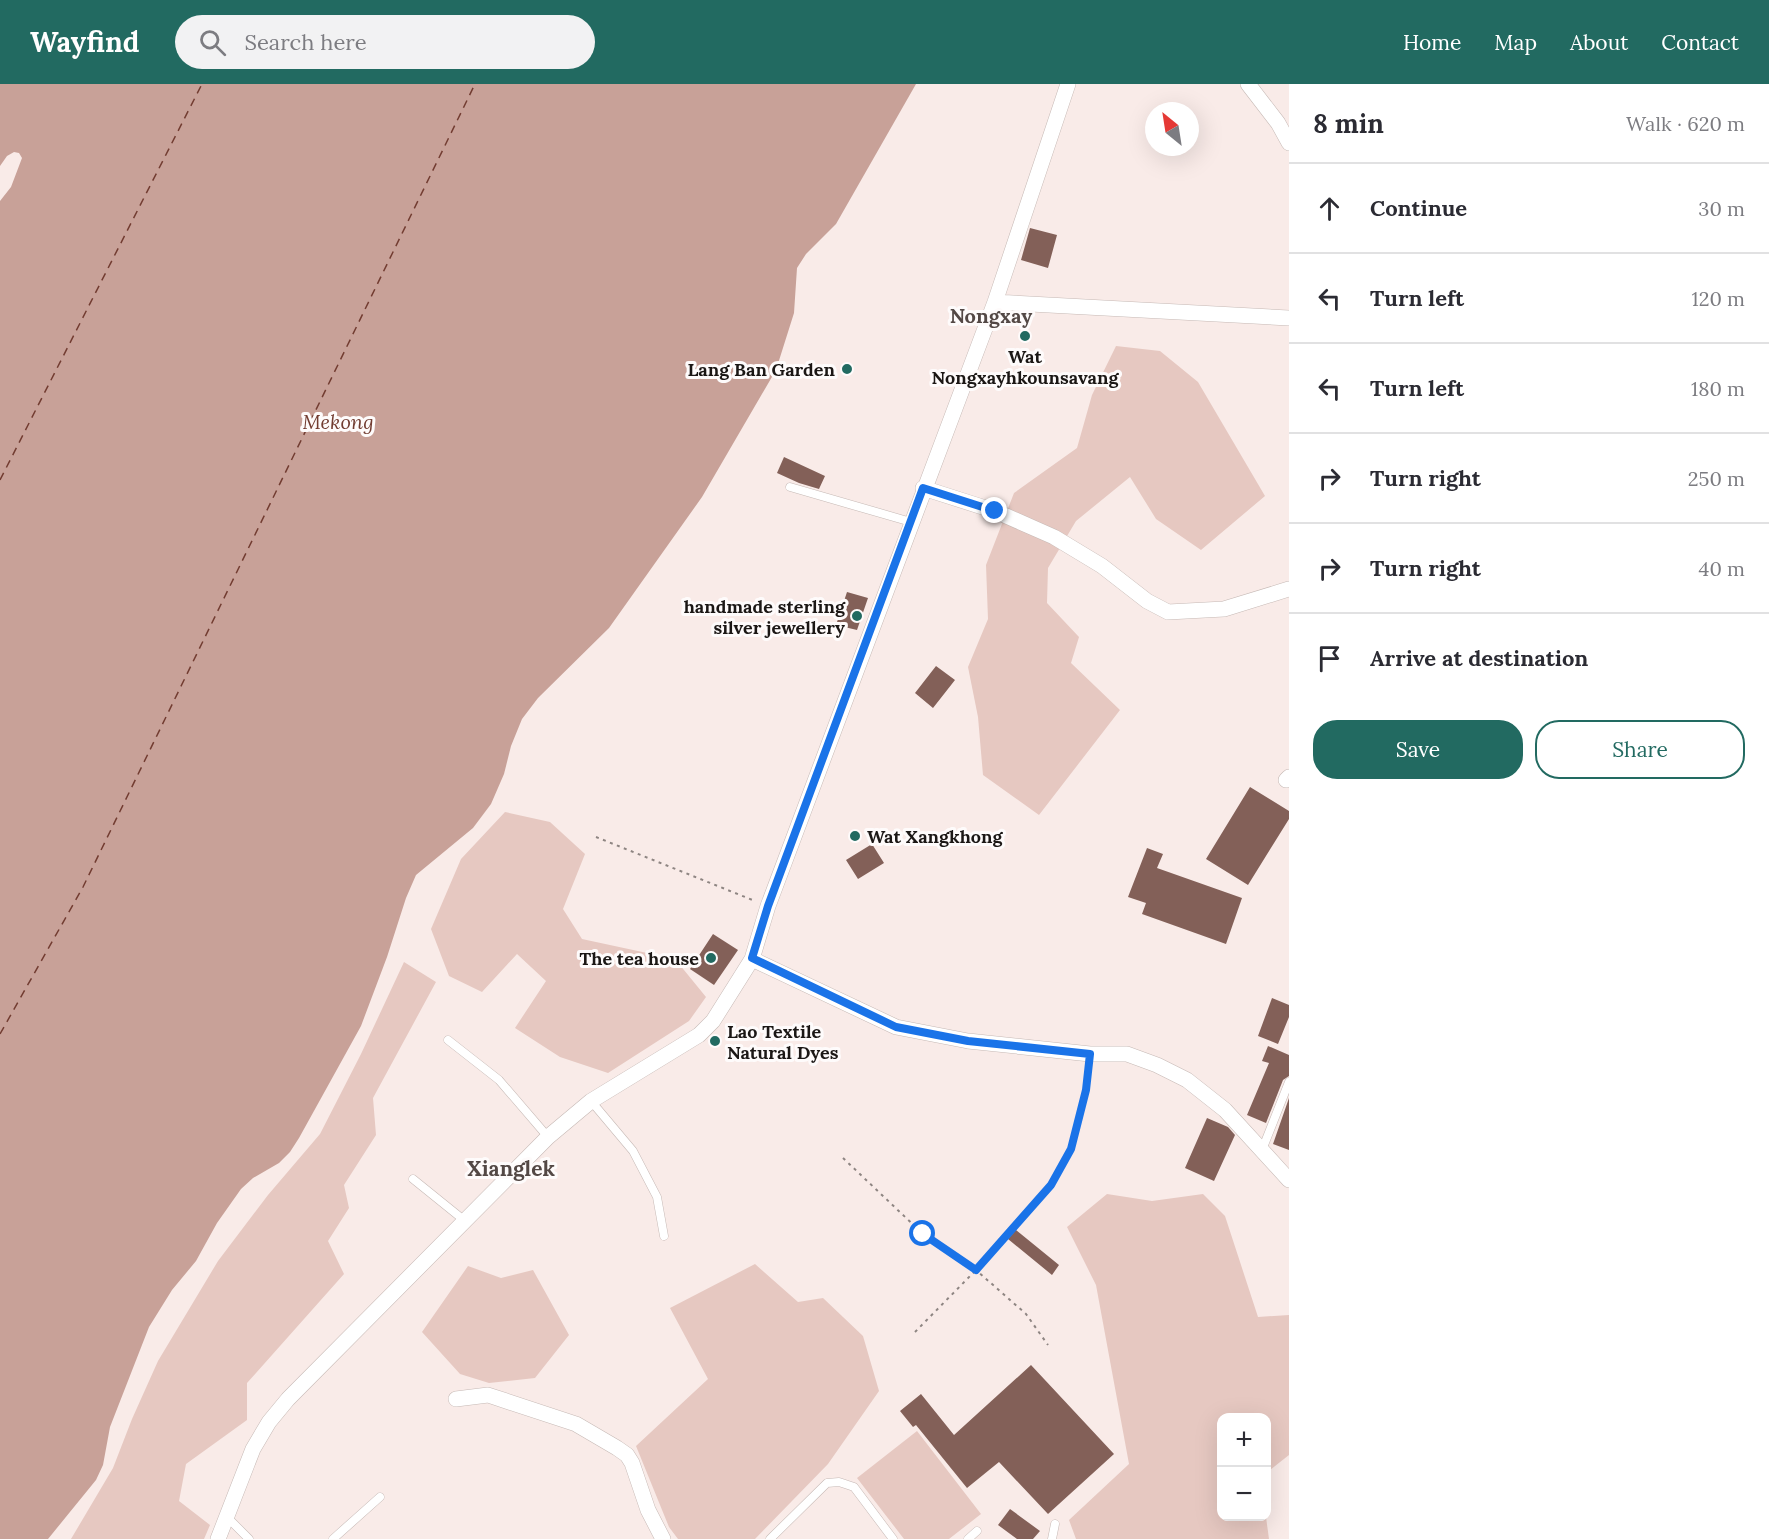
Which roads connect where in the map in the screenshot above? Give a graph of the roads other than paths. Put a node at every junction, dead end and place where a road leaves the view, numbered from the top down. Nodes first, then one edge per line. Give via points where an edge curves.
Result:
1 (1068, 84) edge
2 (1248, 84) edge
3 (1289, 143) edge
4 (995, 302) junction
5 (1289, 318) edge
6 (790, 487) dead end
7 (923, 488) junction
8 (911, 522) junction
9 (1289, 589) edge
10 (752, 958) junction
11 (448, 1041) dead end
12 (1289, 1082) edge
13 (591, 1101) junction
14 (548, 1137) junction
15 (1262, 1150) junction
16 (413, 1179) dead end
17 (1289, 1180) edge
18 (465, 1221) junction
19 (664, 1236) dead end
20 (456, 1399) dead end
21 (380, 1497) dead end
22 (227, 1517) junction
23 (1055, 1524) dead end
24 (977, 1531) dead end
25 (218, 1539) edge
26 (249, 1539) edge
27 (333, 1539) edge
28 (663, 1539) edge
29 (770, 1539) edge
30 (893, 1539) edge
31 (968, 1539) edge
32 (1052, 1539) edge

1 - 4 street
2 - 3 street
4 - 5 street
4 - 7 street
6 - 8 lane
7 - 8 street
7 - 9 street via 995,511 1054,537 1102,566 1147,602 1168,612 1224,609
8 - 10 street
10 - 13 street via 713,1021 699,1035
10 - 15 street via 896,1027 968,1041 1090,1054 1127,1054 1157,1065 1187,1080 1226,1110
11 - 14 lane via 499,1080
12 - 15 lane
13 - 14 street
13 - 19 lane via 633,1151 657,1197
14 - 18 street
15 - 17 street
16 - 18 lane
18 - 22 street via 275,1414 253,1449
20 - 28 street via 488,1395 576,1424 618,1448 632,1463
21 - 27 lane
22 - 25 street
22 - 26 lane
23 - 32 lane
24 - 31 lane
29 - 30 lane via 822,1487 839,1482 854,1487

